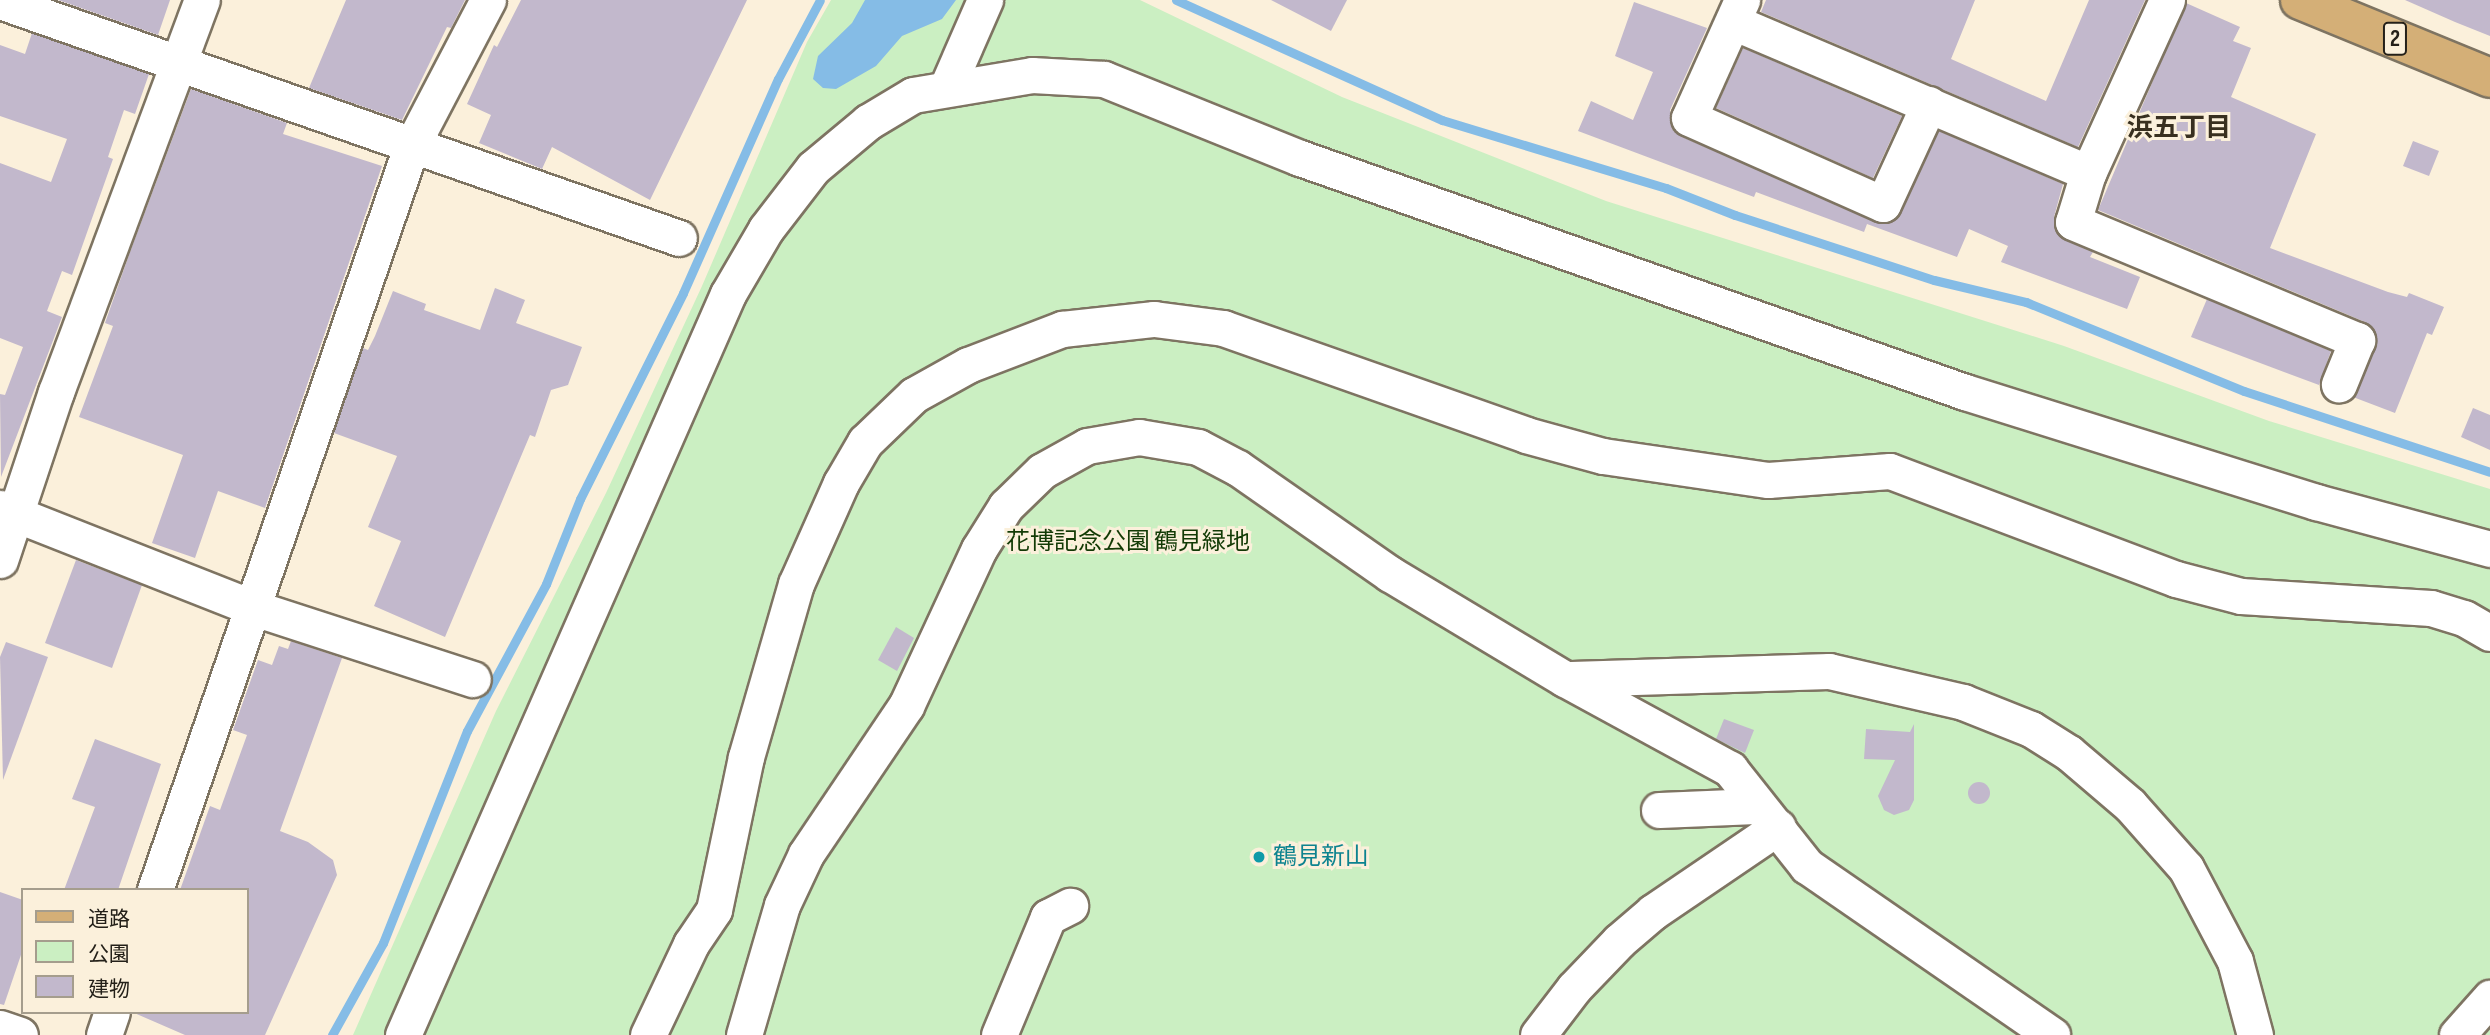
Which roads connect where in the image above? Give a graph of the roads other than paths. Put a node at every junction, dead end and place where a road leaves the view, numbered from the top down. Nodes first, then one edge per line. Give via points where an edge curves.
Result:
1 (202, 0) edge
2 (488, 0) edge
3 (985, 0) edge
4 (2167, 0) edge
5 (2300, 0) edge
6 (0, 1) edge
7 (1738, 11) edge
8 (180, 64) junction
9 (2490, 78) edge
10 (947, 88) junction
11 (1929, 104) junction
12 (411, 147) junction
13 (2088, 173) junction
14 (678, 238) dead end
15 (2339, 384) dead end
16 (8, 511) edge
17 (2490, 549) edge
18 (0, 560) edge
19 (254, 608) junction
20 (2490, 634) edge
21 (473, 679) dead end
22 (1565, 679) junction
23 (1659, 810) dead end
24 (1767, 817) junction
25 (156, 888) edge
26 (1070, 906) dead end
27 (2490, 998) edge
28 (112, 1014) edge
29 (0, 1028) edge
30 (20, 1035) edge
31 (104, 1035) edge
32 (403, 1035) edge
33 (648, 1035) edge
34 (744, 1035) edge
35 (999, 1035) edge
36 (1538, 1035) edge
37 (2052, 1035) edge
38 (2255, 1035) edge
39 (2457, 1035) edge

1 - 8 street
2 - 12 street
3 - 10 street
4 - 13 street
5 - 9 main road, 2
6 - 8 street
7 - 11 street
7 - 11 street via 1689,118 1883,204
8 - 12 street
8 - 16 street
10 - 17 street via 1032,75 1104,79 1300,158 1965,391 2316,502
10 - 32 street via 913,95 868,122 813,168 766,229 728,294
11 - 13 street
12 - 14 street
12 - 19 street
13 - 15 street via 2073,222 2357,340
16 - 18 street
16 - 19 street
19 - 21 street
19 - 25 street
20 - 33 street via 2465,618 2431,608 2241,596 2176,579 1891,471 1768,480 1593,454 1223,328 1154,319 1062,329 968,365 914,395 865,442 841,483 796,584 746,757 714,910 691,944
22 - 24 street via 1730,769
22 - 34 street via 1390,574 1238,468 1198,447 1139,437 1087,446 1042,471 1006,506 979,549 906,706 806,853 782,905
22 - 38 street via 1829,671 1963,702 2031,729 2069,753 2130,805 2186,868 2235,961
23 - 24 street
24 - 36 street via 1715,868 1619,941
24 - 37 street via 1807,866
26 - 35 street via 1048,917
27 - 39 street
28 - 31 street
29 - 30 street

